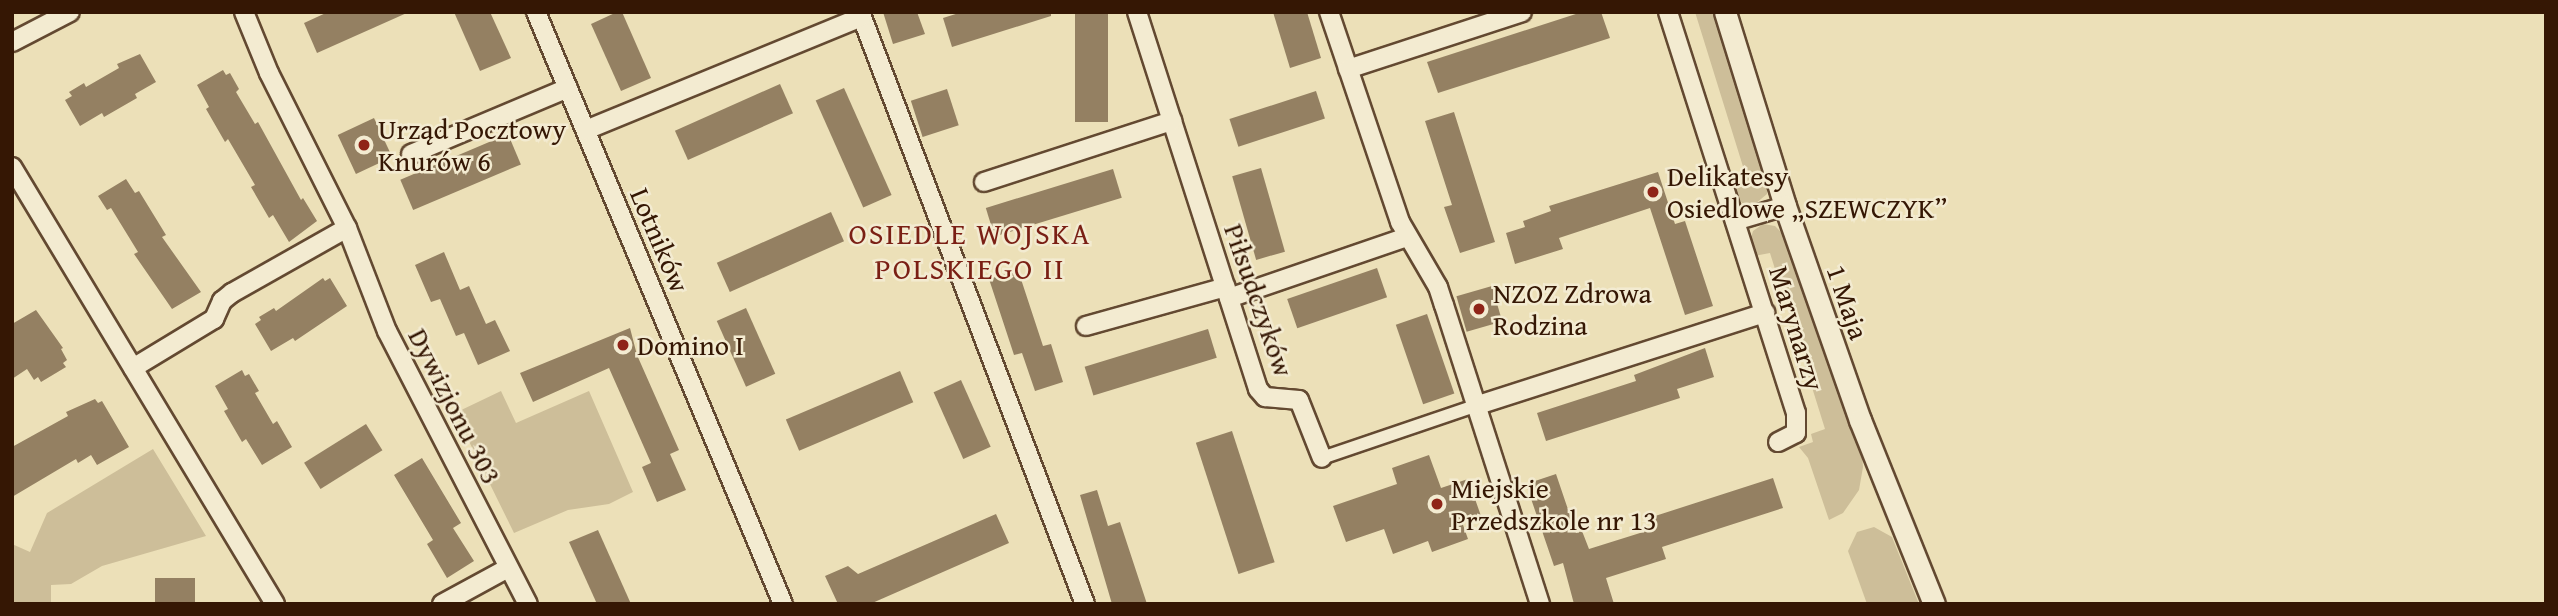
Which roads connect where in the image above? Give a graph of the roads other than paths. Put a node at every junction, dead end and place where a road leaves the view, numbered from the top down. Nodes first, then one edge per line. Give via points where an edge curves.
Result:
1 (70, 12) edge
2 (244, 12) edge
3 (536, 12) edge
4 (1137, 12) edge
5 (1329, 12) edge
6 (1522, 12) edge
7 (1668, 12) edge
8 (1725, 12) edge
9 (861, 14) edge
10 (12, 42) edge
11 (1348, 69) junction
12 (568, 88) junction
13 (1172, 121) junction
14 (586, 130) junction
15 (411, 154) dead end
16 (12, 167) edge
17 (984, 182) dead end
18 (1785, 206) junction
19 (1735, 221) junction
20 (347, 228) junction
21 (1407, 237) junction
22 (1227, 293) junction
23 (1765, 313) junction
24 (1086, 326) dead end
25 (133, 368) junction
26 (1475, 406) junction
27 (1778, 442) dead end
28 (1322, 458) joint
29 (508, 568) junction
30 (275, 604) edge
31 (442, 604) edge
32 (528, 604) edge
33 (783, 604) edge
34 (1085, 604) edge
35 (1540, 604) edge
36 (1934, 604) edge

1 - 10 street
2 - 20 street, Dywizjonu 303
3 - 12 street, Lotników
4 - 13 street, Piłsudczyków
5 - 11 street
6 - 11 street
7 - 19 street, Marynarzy
8 - 18 street, 1 Maja
9 - 14 street
9 - 34 street
11 - 21 street
12 - 14 street, Lotników
12 - 15 street
13 - 17 street
13 - 22 street, Piłsudczyków
14 - 33 street, Lotników
16 - 25 street
18 - 19 street
18 - 36 street, 1 Maja via 1860,420
19 - 23 street, Marynarzy
20 - 25 street via 232,293 222,301 214,319
20 - 29 street, Dywizjonu 303 via 387,331
21 - 22 street
21 - 26 street via 1438,287
22 - 24 street
22 - 28 street, Piłsudczyków via 1261,394 1299,400
23 - 26 street
23 - 27 street, Marynarzy via 1797,424 1794,436
25 - 30 street
26 - 28 street, Piłsudczyków
26 - 35 street
29 - 31 street
29 - 32 street, Dywizjonu 303

